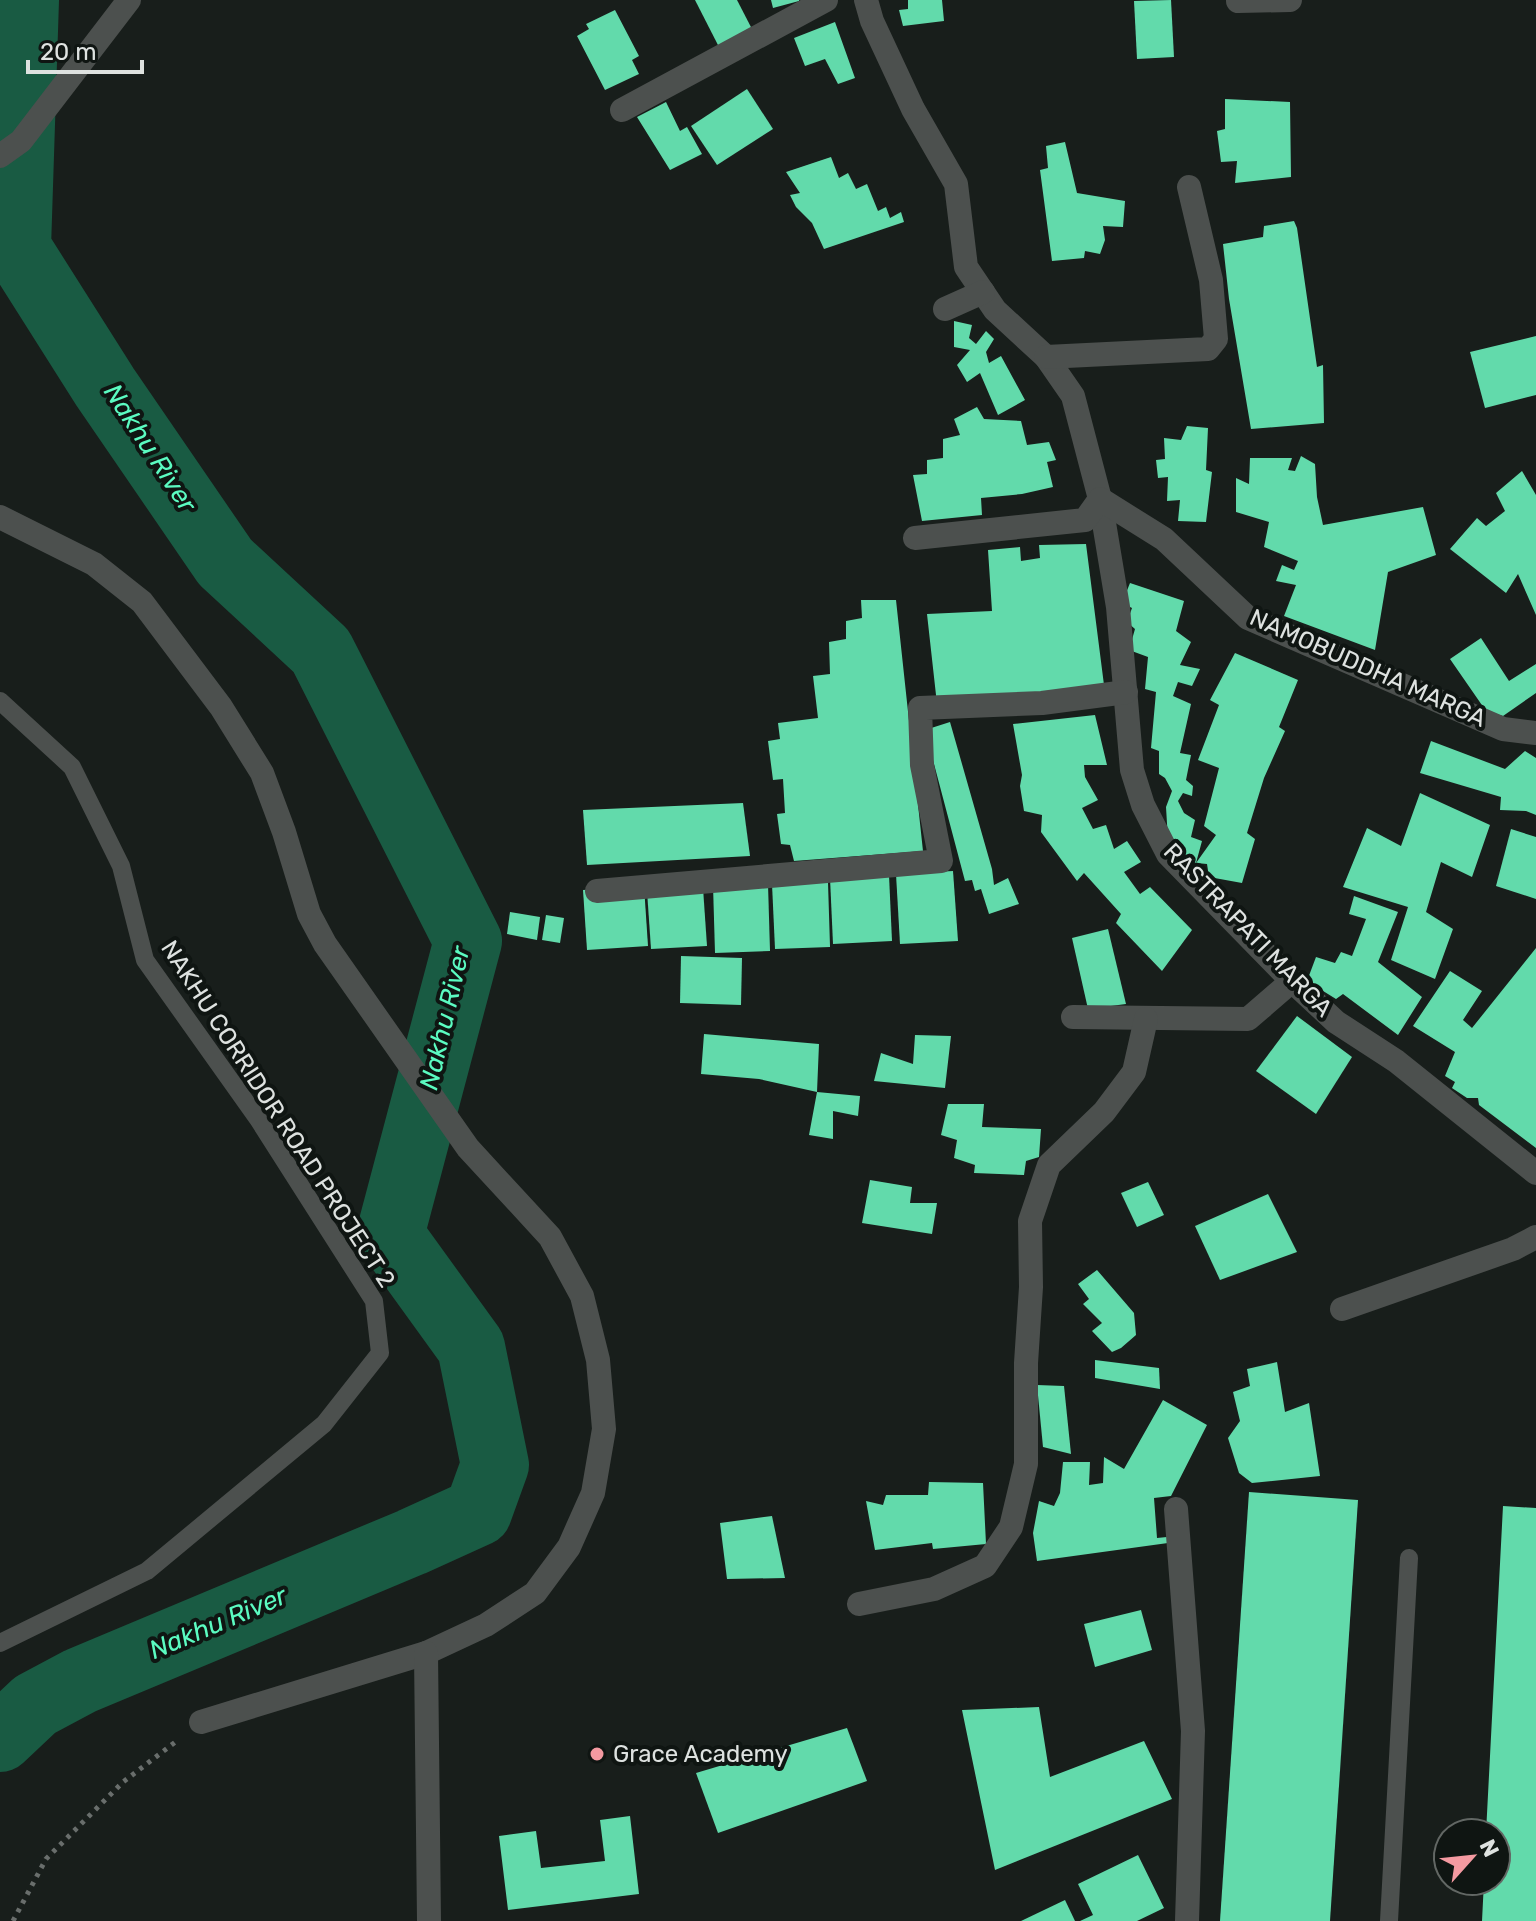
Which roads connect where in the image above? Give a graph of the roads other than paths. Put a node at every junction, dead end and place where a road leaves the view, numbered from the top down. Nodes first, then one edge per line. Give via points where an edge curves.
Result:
1 (129, 0) edge
2 (826, 0) edge
3 (866, 0) edge
4 (1290, 0) edge
5 (1238, 1) edge
6 (622, 110) dead end
7 (0, 156) edge
8 (1189, 187) dead end
9 (983, 292) junction
10 (945, 309) dead end
11 (1046, 357) junction
12 (1100, 499) junction
13 (0, 517) edge
14 (915, 538) dead end
15 (1126, 692) junction
16 (0, 701) edge
17 (1536, 733) edge
18 (597, 891) dead end
19 (1292, 981) junction
20 (1073, 1017) dead end
21 (1146, 1019) junction
22 (1536, 1173) edge
23 (1536, 1237) edge
24 (1342, 1309) dead end
25 (1176, 1509) dead end
26 (1409, 1558) dead end
27 (859, 1604) dead end
28 (0, 1643) edge
29 (426, 1653) junction
30 (201, 1722) road end
31 (429, 1921) edge
32 (1187, 1921) edge
33 (1389, 1921) edge

1 - 7 street via 21,141
2 - 6 street
3 - 9 street, RASTRAPATI MARGA via 913,109 956,184 966,267
4 - 5 street
8 - 11 street via 1211,280 1216,339 1208,349
9 - 10 street
9 - 11 street, RASTRAPATI MARGA
11 - 12 street, RASTRAPATI MARGA via 1073,396
12 - 14 street via 1085,520
12 - 15 street, RASTRAPATI MARGA
12 - 17 street, NAMOBUDDHA MARGA via 1164,539 1248,618 1503,729
13 - 29 street via 94,564 142,602 221,707 262,773 309,914 325,944 468,1148 550,1237 582,1296 598,1360 604,1429 587,1507 569,1547 535,1593 486,1625
15 - 18 street via 1042,703 920,708 922,765 941,861
15 - 19 street, RASTRAPATI MARGA via 1132,770 1168,854
16 - 28 lane, NAKHU CORRIDOR ROAD PROJECT 2 via 72,767 121,866 145,960 258,1119 374,1301 380,1353 324,1424 147,1571
19 - 21 street via 1248,1019
19 - 22 street, RASTRAPATI MARGA via 1336,1022 1396,1061
20 - 21 street
21 - 27 street via 1134,1072 1104,1112 1049,1165 1030,1221 1026,1464 1011,1527 985,1566 934,1589
23 - 24 street
25 - 32 street via 1193,1731
26 - 33 lane
29 - 30 street
29 - 31 street

